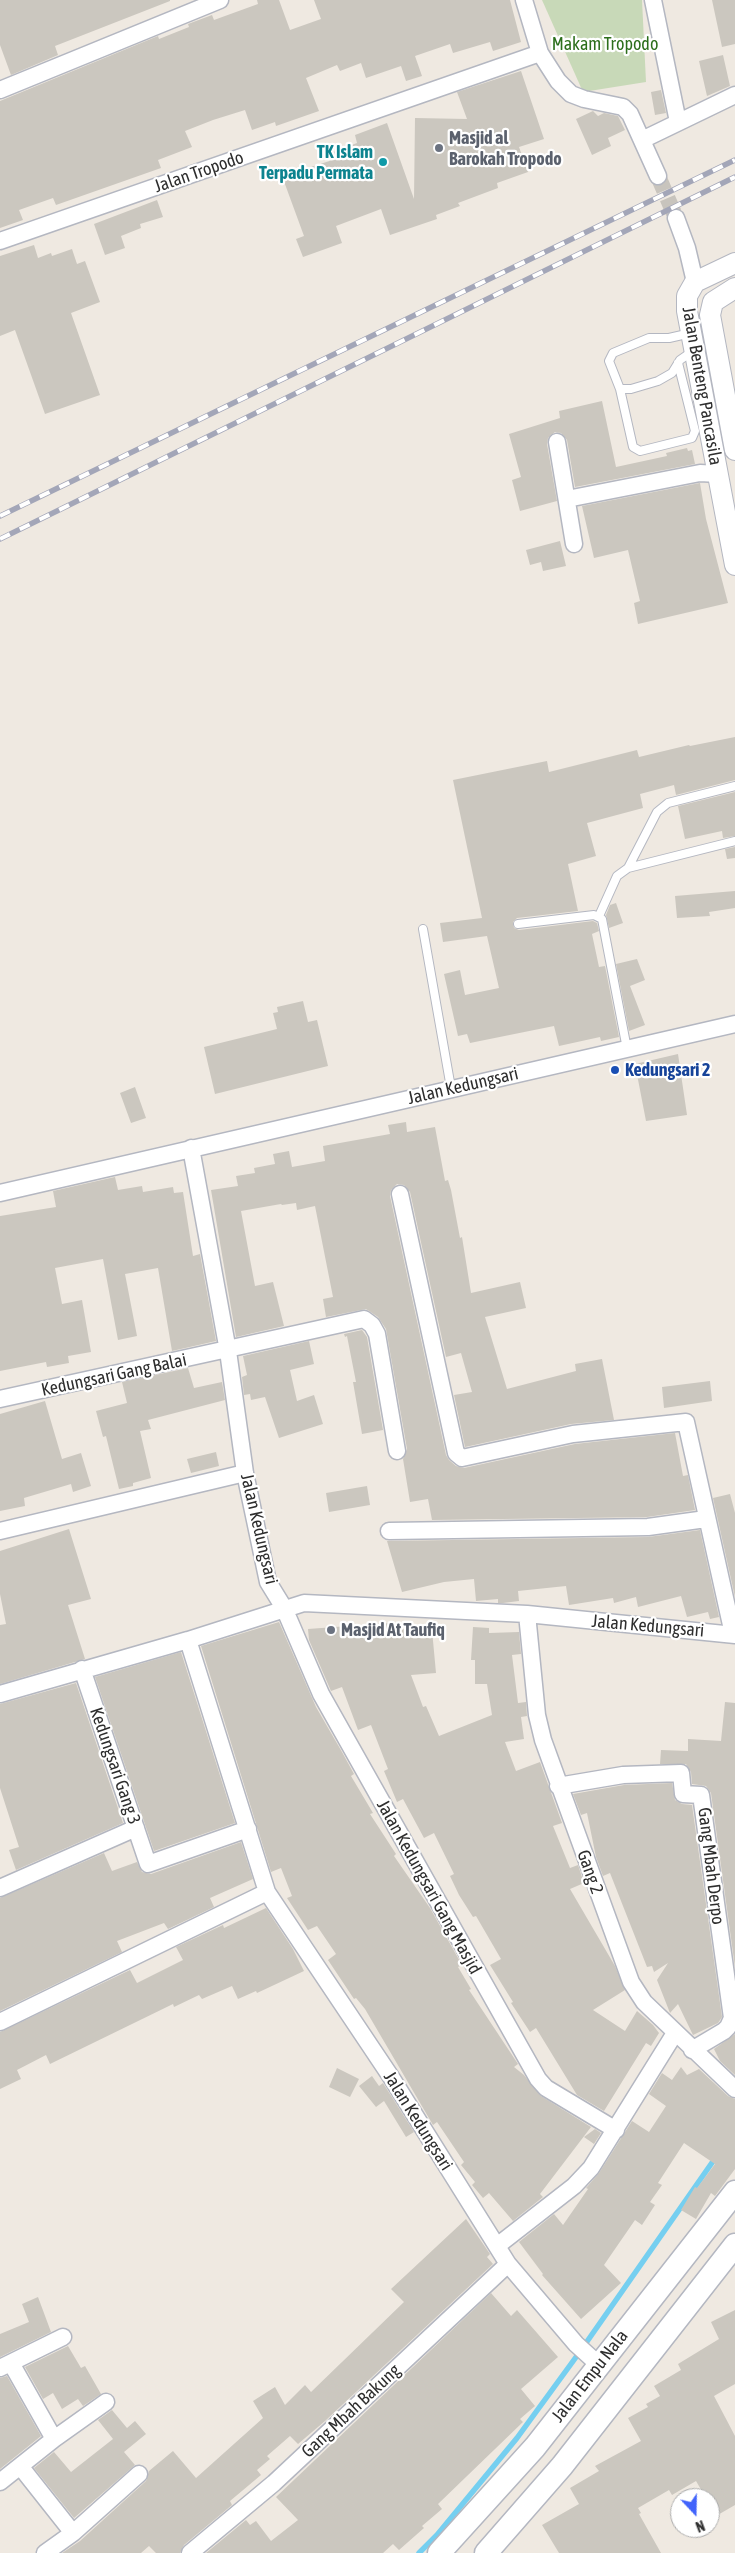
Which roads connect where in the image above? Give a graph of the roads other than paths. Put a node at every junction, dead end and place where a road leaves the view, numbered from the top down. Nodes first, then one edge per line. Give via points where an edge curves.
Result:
1 (220, 0) edge
2 (524, 0) edge
3 (653, 0) edge
4 (540, 53) junction
5 (0, 90) edge
6 (735, 95) edge
7 (678, 122) junction
8 (642, 140) junction
9 (658, 176) tunnel mouth
10 (676, 218) tunnel mouth
11 (0, 241) edge
12 (735, 263) edge
13 (695, 282) junction
14 (735, 288) edge
15 (692, 342) junction
16 (678, 363) junction
17 (620, 389) junction
18 (557, 442) dead end
19 (735, 450) edge
20 (726, 472) edge
21 (567, 499) junction
22 (574, 544) dead end
23 (735, 565) edge
24 (735, 786) edge
25 (735, 842) edge
26 (628, 868) junction
27 (599, 916) junction
28 (518, 924) dead end
29 (422, 929) dead end
30 (735, 1024) edge
31 (627, 1050) junction
32 (451, 1088) junction
33 (191, 1148) junction
34 (0, 1193) edge
35 (400, 1194) dead end
36 (228, 1351) junction
37 (0, 1399) edge
38 (397, 1451) dead end
39 (245, 1473) junction
40 (706, 1519) junction
41 (0, 1531) edge
42 (389, 1531) dead end
43 (284, 1608) junction
44 (527, 1614) junction
45 (734, 1635) edge
46 (188, 1640) junction
47 (82, 1669) junction
48 (0, 1694) edge
49 (558, 1786) junction
50 (136, 1828) junction
51 (248, 1829) junction
52 (1, 1883) edge
53 (267, 1892) junction
54 (0, 2022) edge
55 (675, 2034) junction
56 (692, 2050) junction
57 (735, 2089) edge
58 (616, 2130) junction
59 (735, 2192) edge
60 (735, 2244) edge
61 (497, 2246) junction
62 (508, 2264) junction
63 (63, 2337) dead end
64 (587, 2354) junction
65 (5, 2366) edge
66 (106, 2402) dead end
67 (54, 2439) junction
68 (535, 2448) junction
69 (20, 2466) junction
70 (562, 2466) junction
71 (139, 2474) dead end
72 (0, 2482) edge
73 (73, 2533) junction
74 (46, 2553) edge
75 (190, 2553) edge
76 (439, 2553) edge
77 (486, 2553) edge

1 - 5 street
2 - 4 street
3 - 7 street
4 - 8 street via 558,81 571,94 623,107 630,114
4 - 11 street, Jalan Tropodo
6 - 7 street
7 - 8 street
8 - 9 street
10 - 13 street
12 - 13 street, Jalan Benteng Pancasila
13 - 15 street, Jalan Benteng Pancasila via 687,296
14 - 19 street, Jalan Benteng Pancasila via 713,302 710,315
15 - 16 lane
15 - 17 lane via 648,338 613,353 610,361
15 - 20 street, Jalan Benteng Pancasila
16 - 17 lane via 672,373 658,381
16 - 17 lane via 695,431 692,438 640,451 633,448
18 - 21 street
20 - 21 street via 700,473
20 - 23 street, Jalan Benteng Pancasila
21 - 22 street
24 - 26 lane via 668,803 657,812
25 - 26 lane
26 - 27 lane via 616,876
27 - 28 lane
27 - 31 lane via 604,922
29 - 32 lane
30 - 31 street, Jalan Kedungsari
31 - 32 street, Jalan Kedungsari
32 - 33 street, Jalan Kedungsari
33 - 34 street, Jalan Kedungsari
33 - 36 street, Jalan Kedungsari
35 - 40 street via 454,1448 459,1456 462,1458 573,1434 686,1422
36 - 37 street, Kedungsari Gang Balai
36 - 38 street, Kedungsari Gang Balai via 356,1319 369,1321 377,1334
36 - 39 street, Jalan Kedungsari
39 - 41 street
39 - 43 street, Jalan Kedungsari via 266,1574
40 - 42 street via 648,1527
40 - 45 street
43 - 44 street, Jalan Kedungsari via 304,1603
43 - 46 street
43 - 58 street, Jalan Kedungsari Gang Masjid via 321,1694 538,2079 546,2088
44 - 45 street, Jalan Kedungsari
44 - 49 street, Gang 2 via 537,1715
46 - 47 street
46 - 51 street, Jalan Kedungsari
47 - 48 street
47 - 50 street, Kedungsari Gang 3
49 - 55 street, Gang 2 via 631,1982 644,2002
49 - 56 street, Gang Mbah Derpo via 623,1774 681,1773 683,1794 701,1795 732,2018 724,2031
50 - 51 street, Kedungsari Gang 3 via 148,1864
50 - 52 street
51 - 53 street, Jalan Kedungsari
53 - 54 street
53 - 61 street, Jalan Kedungsari via 391,2077
55 - 56 street, Gang 2
55 - 58 street
56 - 57 street, Gang 2
58 - 61 street via 583,2178
59 - 64 main road, Jalan Empu Nala
60 - 70 main road, Jalan Empu Nala
61 - 62 street, Jalan Kedungsari
62 - 64 street, Jalan Kedungsari
62 - 75 street, Gang Mbah Bakung via 274,2483
63 - 65 street
64 - 68 main road, Jalan Empu Nala
65 - 67 street
66 - 67 street
67 - 69 street
68 - 70 main road
68 - 76 main road, Jalan Empu Nala
69 - 72 street
69 - 73 street
70 - 77 main road, Jalan Empu Nala
71 - 73 street
73 - 74 street

